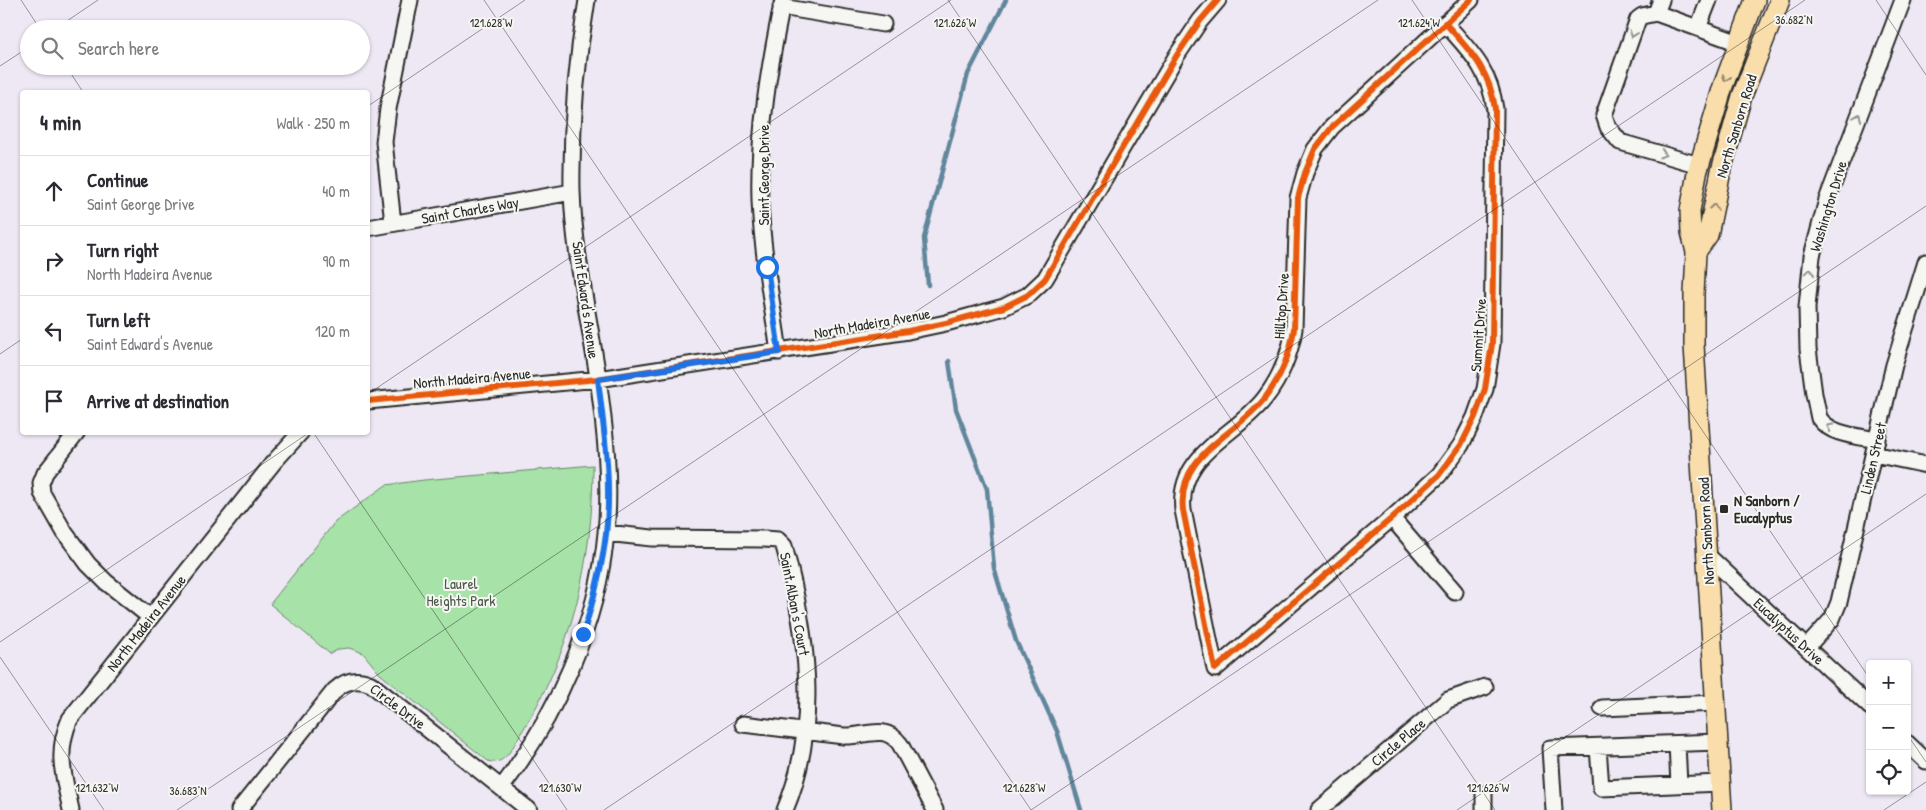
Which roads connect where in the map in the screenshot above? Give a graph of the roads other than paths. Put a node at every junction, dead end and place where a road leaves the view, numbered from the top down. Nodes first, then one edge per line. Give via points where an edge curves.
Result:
1 (410, 0) edge
2 (587, 0) edge
3 (1218, 0) edge
4 (1471, 0) edge
5 (1709, 0) edge
6 (1755, 0) edge
7 (1780, 0) edge
8 (1903, 0) edge
9 (782, 4) edge
10 (1658, 6) edge
11 (1445, 23) junction
12 (883, 24) dead end
13 (1698, 28) junction
14 (1739, 42) junction
15 (1699, 165) junction
16 (572, 192) junction
17 (394, 223) junction
18 (370, 228) edge
19 (1696, 252) junction
20 (1926, 262) edge
21 (779, 352) junction
22 (598, 379) junction
23 (370, 400) edge
24 (76, 435) edge
25 (299, 435) edge
26 (1876, 447) junction
27 (1926, 466) edge
28 (1392, 518) junction
29 (606, 533) junction
30 (1707, 555) junction
31 (1455, 592) dead end
32 (150, 617) junction
33 (1807, 647) junction
34 (1215, 669) joint
35 (1485, 687) dead end
36 (1716, 703) junction
37 (1868, 705) edge
38 (1602, 708) dead end
39 (743, 724) dead end
40 (805, 732) junction
41 (1718, 742) junction
42 (1677, 744) junction
43 (1598, 746) junction
44 (1911, 747) edge
45 (1926, 761) edge
46 (1720, 783) junction
47 (1679, 784) junction
48 (502, 787) junction
49 (1484, 794) dead end
50 (71, 810) edge
51 (239, 810) edge
52 (529, 810) edge
53 (785, 810) edge
54 (935, 810) edge
55 (1318, 810) edge
56 (1484, 810) edge
57 (1554, 810) edge
58 (1722, 810) edge

1 - 17 street via 384,142
2 - 16 street, Saint Edward's Avenue via 575,81
3 - 21 street, North Madeira Avenue via 1176,55 1045,279 1028,295 1004,307 946,323
4 - 11 street, Hilltop Drive
5 - 13 street
6 - 14 main road, North Sanborn Road
19 -> 7 main road, North Sanborn Road via 1708,235 1742,96
26 -> 8 street, Washington Drive via 1832,430 1819,418 1810,370 1807,307 1812,256 1827,200
9 - 12 street
9 - 21 street, Saint George Drive via 765,95 760,161 762,229
10 - 13 street
10 -> 15 street via 1638,19 1604,115 1605,122 1620,142
11 - 28 street, Summit Drive via 1481,66 1489,81 1495,109 1492,344 1485,390 1465,438 1439,474
11 - 34 street, Hilltop Drive via 1332,127 1315,150 1298,198 1294,329 1284,367 1264,399 1200,458 1189,471 1184,484 1182,510
13 - 14 street
14 -> 15 main road, North Sanborn Road
15 - 19 main road, North Sanborn Road via 1690,211
16 - 17 street, Saint Charles Way
16 - 22 street, Saint Edward's Avenue via 580,268
17 - 18 street, Saint Charles Way
19 - 30 main road, North Sanborn Road via 1694,345
20 - 26 street, Linden Street via 1899,348
21 - 22 street, North Madeira Avenue
22 - 23 street, North Madeira Avenue
22 - 29 street, Saint Edward's Avenue via 607,454
24 - 32 street via 45,473 42,493 88,564
25 - 32 street, North Madeira Avenue via 273,463
26 - 27 street, Washington Drive
26 - 33 street, Linden Street via 1839,602 1832,619
28 - 31 street
28 - 34 street, Summit Drive
29 - 40 street, Saint Alban's Court via 652,538 764,538 781,542 791,572 805,646 808,690
29 - 48 street, Saint Edward's Avenue via 592,604 573,664 542,727
30 - 33 street, Eucalyptus Drive
30 - 36 main road, North Sanborn Road
32 - 50 street, North Madeira Avenue via 70,719 63,736 61,758
33 - 37 street, Eucalyptus Drive
35 - 55 street, Circle Place via 1448,700
36 - 38 street
36 - 41 main road, North Sanborn Road
39 - 40 street
40 - 53 street, Saint Alban's Court via 799,767
40 - 54 street via 892,735
41 - 42 street
41 - 46 main road, North Sanborn Road
42 - 43 street
42 - 47 street
43 - 47 street via 1601,788
43 - 57 street via 1550,748
44 - 45 street
46 - 47 street
46 - 58 main road, North Sanborn Road
48 - 51 street, Circle Drive via 370,684 356,680 335,690
48 - 52 street, Circle Drive
49 - 56 street

